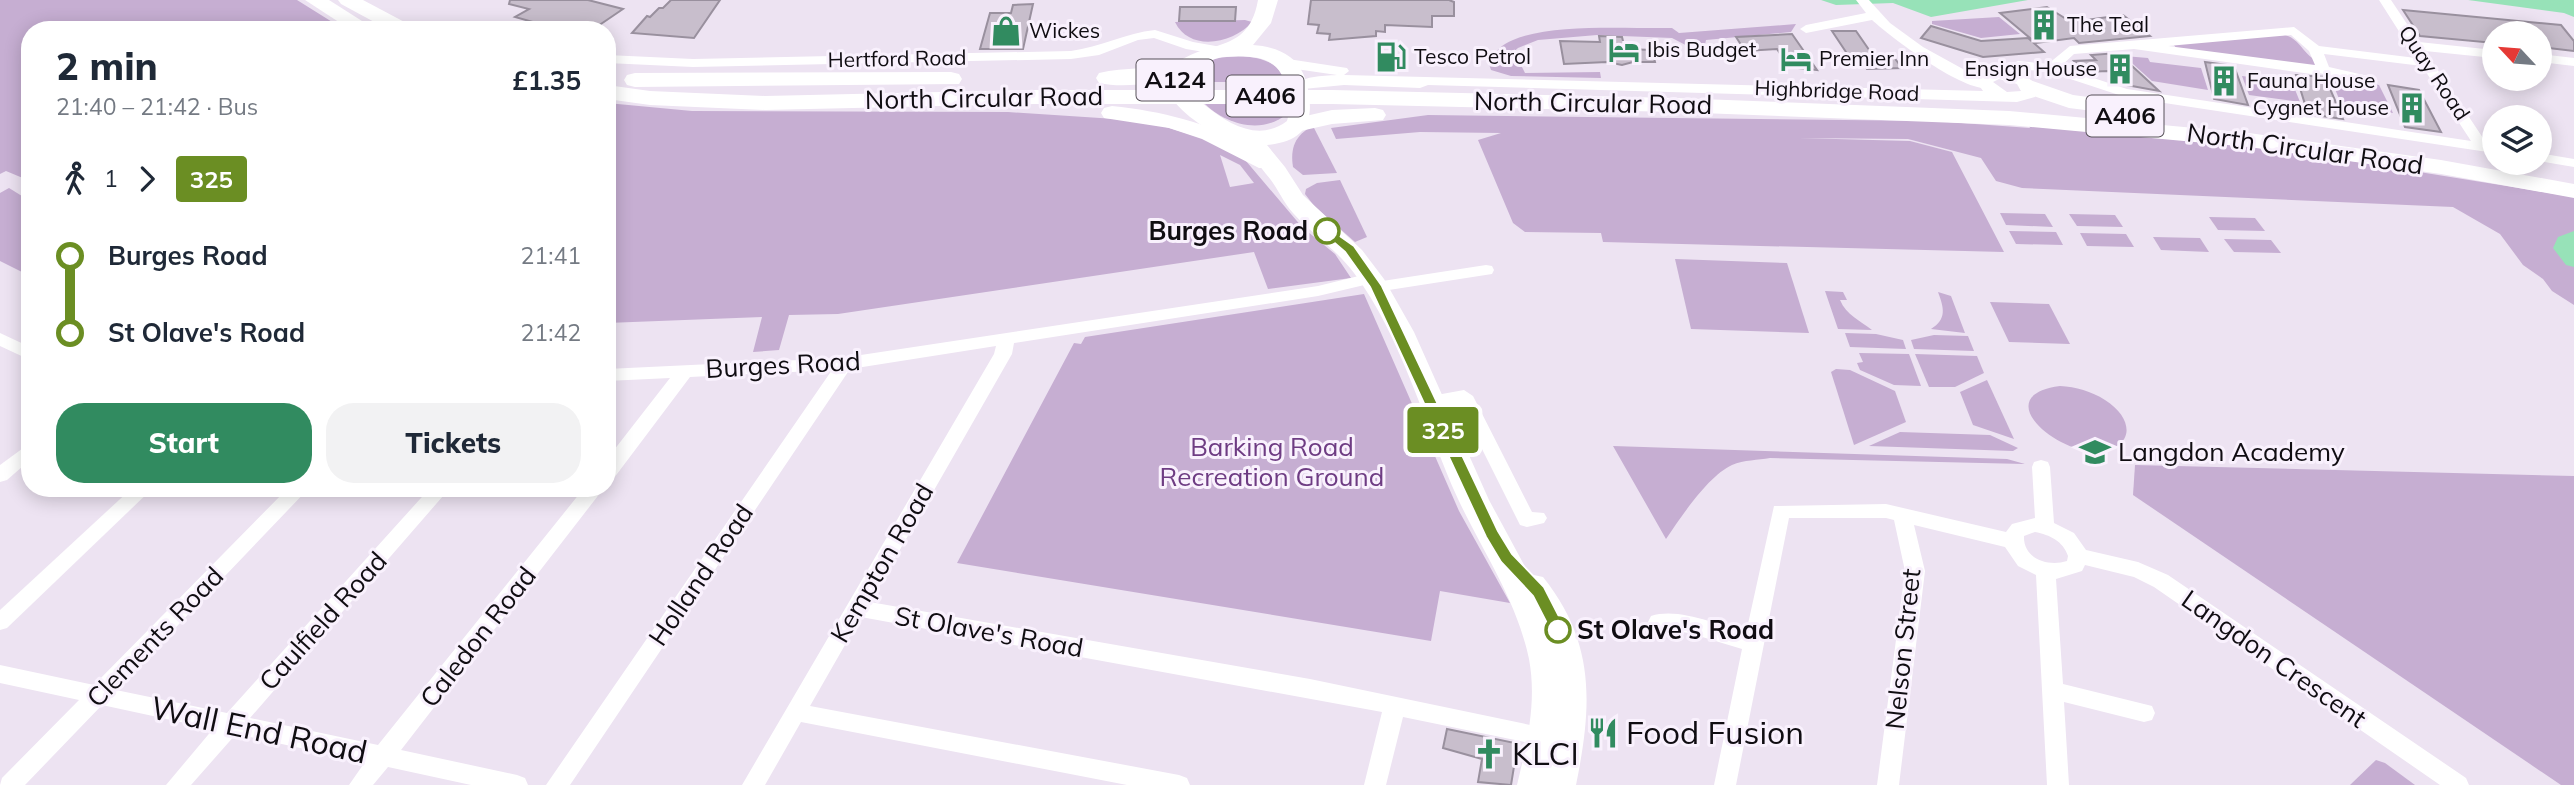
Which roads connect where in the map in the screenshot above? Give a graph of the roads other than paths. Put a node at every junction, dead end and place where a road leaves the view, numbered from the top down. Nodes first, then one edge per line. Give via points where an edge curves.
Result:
1 (315, 0) edge
2 (348, 0) edge
3 (1268, 0) edge
4 (1278, 0) edge
5 (2385, 0) edge
6 (1869, 8) edge
7 (350, 21) edge
8 (388, 21) edge
9 (1805, 29) dead end
10 (1181, 43) junction
11 (2158, 46) junction
12 (2311, 46) junction
13 (2416, 46) junction
14 (1228, 50) junction
15 (2482, 53) edge
16 (616, 59) edge
17 (2552, 59) edge
18 (1281, 60) junction
19 (2574, 62) edge
20 (2428, 63) junction
21 (1181, 69) junction
22 (2322, 69) junction
23 (2036, 76) junction
24 (1990, 78) junction
25 (2363, 79) dead end
26 (1424, 80) junction
27 (616, 84) edge
28 (616, 84) edge
29 (616, 86) edge
30 (1299, 87) junction
31 (858, 95) junction
32 (2007, 97) junction
33 (650, 98) junction
34 (1673, 100) junction
35 (1950, 105) junction
36 (1151, 116) junction
37 (1212, 123) junction
38 (1294, 126) junction
39 (1248, 137) junction
40 (2482, 142) edge
41 (2482, 154) edge
42 (2552, 159) edge
43 (2574, 163) edge
44 (1272, 167) junction
45 (2552, 172) edge
46 (2574, 178) edge
47 (2574, 191) edge
48 (1486, 270) dead end
49 (1373, 283) junction
50 (0, 339) edge
51 (1006, 340) junction
52 (21, 350) edge
53 (841, 364) junction
54 (685, 371) junction
55 (616, 374) edge
56 (1431, 402) junction
57 (21, 458) edge
58 (616, 461) edge
59 (2041, 467) dead end
60 (0, 475) edge
61 (134, 497) edge
62 (291, 497) edge
63 (433, 497) edge
64 (588, 497) edge
65 (1902, 514) junction
66 (1537, 518) dead end
67 (2045, 526) junction
68 (2012, 541) junction
69 (2078, 556) junction
70 (1507, 558) junction
71 (2046, 571) junction
72 (856, 608) junction
73 (0, 622) edge
74 (1658, 622) dead end
75 (1753, 644) junction
76 (0, 674) edge
77 (2053, 690) junction
78 (98, 695) junction
79 (1395, 704) junction
80 (795, 712) junction
81 (2144, 713) dead end
82 (231, 724) junction
83 (1535, 735) dead end
84 (383, 756) junction
85 (10, 785) edge
86 (177, 785) edge
87 (360, 785) edge
88 (517, 785) edge
89 (557, 785) edge
90 (753, 785) edge
91 (1179, 785) edge
92 (1375, 785) edge
93 (1535, 785) edge
94 (1558, 785) edge
95 (1725, 785) edge
96 (1888, 785) edge
97 (2058, 785) edge
98 (2458, 785) edge

1 - 7 main road
2 - 8 main road
3 - 14 main road, A124 via 1261,24
4 - 18 main road via 1278,17 1269,40
5 - 13 street, Quay Road
6 - 9 street
6 - 24 street, Highbridge Road via 1957,74
10 - 14 street, Hertford Road
10 - 16 street, Hertford Road via 1155,34 1071,55 705,63
10 - 21 street
11 - 12 street via 2294,31
11 - 22 street
11 - 23 street via 2070,50
12 - 20 street
12 - 22 street
13 - 15 street
13 - 20 street, Quay Road
14 - 18 main road, A124
14 - 21 main road, A124
17 - 19 street
18 - 26 street, Highbridge Road
18 - 30 main road via 1295,73
20 - 40 street, Quay Road
21 - 27 main road via 1109,78
21 - 37 main road, A124 via 1175,87
22 - 25 street
23 - 24 street
23 - 32 street via 2029,94
23 - 41 main road, A406 via 2069,101
24 - 32 street via 1993,92
24 - 35 street, Highbridge Road
26 - 30 street, Highbridge Road via 1331,80
26 - 35 street, Highbridge Road
28 - 31 main road, North Circular Road / A406
29 - 33 main road, North Circular Road / A406
30 - 38 main road via 1301,116
31 - 33 main road, North Circular Road / A406 via 765,103
31 - 34 main road, North Circular Road / A406
32 - 35 street, Highbridge Road
33 - 36 main road, A406 via 739,108 1031,110
34 - 35 main road, North Circular Road / A406
34 - 46 main road, North Circular Road / A406 via 1972,106 2168,120 2356,143
35 - 38 main road, A406 via 1426,113 1332,117
35 - 47 main road, North Circular Road / A406 via 2249,140
36 - 37 main road, A406
36 - 44 main road, A124 via 1210,133
37 - 39 main road, A124
38 - 39 main road, A124 via 1278,135
38 - 44 main road via 1284,159
39 - 44 main road
42 - 43 street
44 - 49 main road via 1293,199 1345,244
45 - 46 main road, A406
48 - 49 street, Burges Road
49 - 51 street, Burges Road
49 - 56 main road
50 - 52 street
51 - 53 street, Burges Road
51 - 72 street, Kempton Road via 1003,354
53 - 54 street, Burges Road
53 - 89 street, Holland Road
54 - 55 street, Burges Road
54 - 58 street
56 - 66 street via 1464,396 1527,520
56 - 70 main road via 1475,501
57 - 60 street
59 - 67 street
61 - 73 street
62 - 78 street, Clements Road
63 - 82 street, Caulfield Road
64 - 84 street, Caledon Road
65 - 68 street
65 - 75 street via 1781,511
65 - 96 street, Nelson Street via 1914,571
67 - 68 street via 2019,529
67 - 69 street via 2071,541
68 - 71 street via 2027,562
69 - 71 street via 2070,570
69 - 98 street, Langdon Crescent via 2138,570 2161,582
70 - 93 main road via 1534,622 1549,686 1548,720
70 - 94 main road via 1538,592 1568,655 1570,726
71 - 77 street
72 - 79 street, St Olave's Road
72 - 80 street, Kempton Road
74 - 75 street via 1689,625
75 - 95 street
76 - 78 street, Wall End Road
77 - 81 street
77 - 97 street
78 - 82 street, Wall End Road
78 - 85 street, Clements Road
79 - 83 street, St Olave's Road
79 - 92 street
80 - 90 street, Kempton Road
80 - 91 street
82 - 84 street, Wall End Road
82 - 86 street, Caulfield Road
84 - 87 street, Caledon Road
84 - 88 street, Wall End Road

